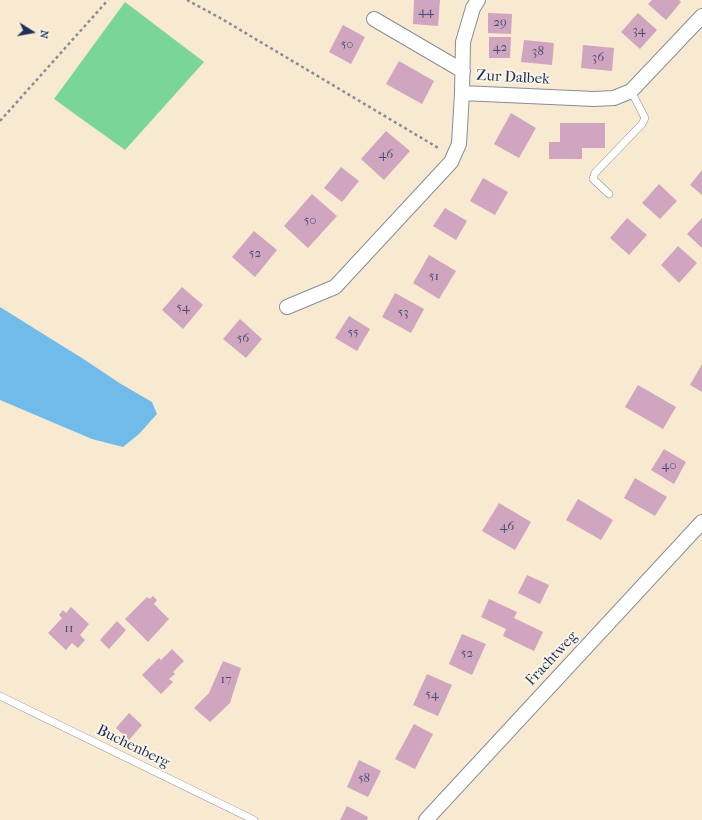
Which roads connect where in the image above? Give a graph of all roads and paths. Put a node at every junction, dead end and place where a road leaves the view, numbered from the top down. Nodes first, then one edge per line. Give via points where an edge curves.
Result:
1 (108, 0) edge
2 (187, 0) edge
3 (478, 0) edge
4 (702, 16) edge
5 (374, 19) dead end
6 (463, 70) junction
7 (631, 91) junction
8 (462, 93) junction
9 (0, 122) edge
10 (454, 155) junction
11 (609, 194) dead end
12 (287, 307) dead end
13 (702, 522) edge
14 (0, 696) edge
15 (254, 820) edge
16 (426, 820) edge

1 - 9 path
2 - 10 path via 440,150
3 - 6 street via 473,8 463,42
4 - 7 street, Zur Dalbek
5 - 6 street
6 - 8 street
7 - 8 street, Zur Dalbek via 614,98 594,99
7 - 11 lane via 645,118 595,173 593,179
8 - 10 street, Zur Dalbek via 459,144
10 - 12 street, Zur Dalbek via 451,162 335,287
13 - 16 street, Frachtweg
14 - 15 lane, Buchenberg

